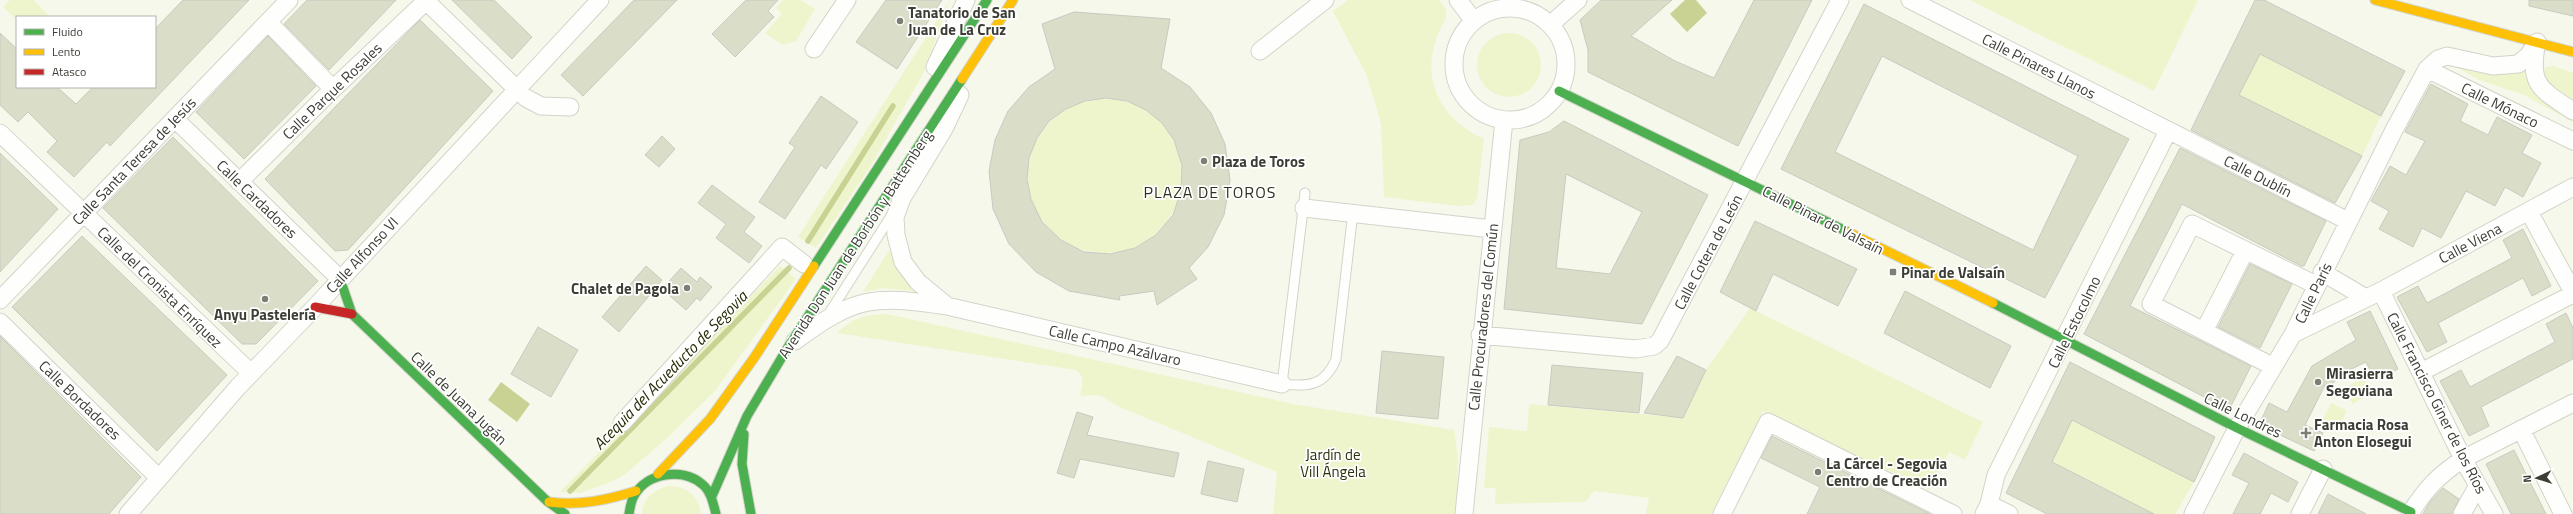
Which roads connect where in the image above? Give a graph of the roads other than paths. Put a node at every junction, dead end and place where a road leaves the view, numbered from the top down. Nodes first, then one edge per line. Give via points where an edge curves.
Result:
1 (289, 0) edge
2 (600, 0) edge
3 (847, 0) edge
4 (966, 0) edge
5 (987, 0) edge
6 (1012, 0) edge
7 (1325, 0) edge
8 (1458, 0) edge
9 (1578, 0) edge
10 (1840, 0) edge
11 (1910, 0) edge
12 (2375, 0) edge
13 (426, 1) edge
14 (1474, 21) junction
15 (268, 22) junction
16 (1550, 25) junction
17 (2537, 42) junction
18 (814, 49) dead end
19 (1260, 51) dead end
20 (2573, 52) edge
21 (2427, 69) junction
22 (966, 72) junction
23 (333, 89) junction
24 (516, 89) junction
25 (1559, 91) junction
26 (570, 107) dead end
27 (916, 111) junction
28 (2573, 111) edge
29 (175, 118) junction
30 (1504, 120) junction
31 (2168, 131) junction
32 (0, 133) edge
33 (2573, 141) edge
34 (1745, 181) junction
35 (240, 182) junction
36 (2573, 187) edge
37 (1304, 200) joint
38 (898, 206) junction
39 (1353, 212) junction
40 (2529, 212) junction
41 (83, 213) junction
42 (2348, 222) junction
43 (1492, 229) junction
44 (831, 238) junction
45 (2245, 251) junction
46 (804, 264) junction
47 (2319, 278) junction
48 (340, 279) junction
49 (2573, 293) edge
50 (795, 295) junction
51 (2374, 295) junction
52 (0, 300) edge
53 (947, 306) junction
54 (315, 308) junction
55 (352, 314) junction
56 (826, 318) junction
57 (0, 322) edge
58 (2204, 331) junction
59 (2293, 334) junction
60 (1480, 335) junction
61 (2066, 339) junction
62 (788, 347) junction
63 (2272, 366) junction
64 (2421, 372) junction
65 (251, 373) junction
66 (1282, 384) junction
67 (2573, 403) edge
68 (747, 416) junction
69 (622, 423) dead end
70 (2237, 428) junction
71 (2521, 429) junction
72 (2463, 459) junction
73 (2323, 469) junction
74 (658, 474) junction
75 (159, 478) junction
76 (2478, 485) junction
77 (636, 492) junction
78 (712, 496) junction
79 (547, 501) junction
80 (1986, 509) edge
81 (2410, 513) edge
82 (128, 514) edge
83 (554, 514) edge
84 (565, 514) edge
85 (629, 514) edge
86 (716, 514) edge
87 (751, 514) edge
88 (1464, 514) edge
89 (1722, 514) edge
90 (1953, 514) edge
91 (2009, 514) edge
92 (2193, 514) edge
93 (2300, 514) edge
94 (2462, 514) edge
95 (2494, 514) edge
96 (2563, 514) edge

1 - 15 street, Calle Santa Teresa de Jesús
2 - 24 street, Calle Alfonso VI
3 - 18 street
4 - 27 street, Avenida Don Juan de Borbón y Battemberg
5 - 27 street, Avenida Don Juan de Borbón y Battemberg
6 - 22 street, Avenida Don Juan de Borbón y Battemberg
7 - 19 street
8 - 14 street
9 - 16 street
10 - 34 street, Calle Cotera de León
11 - 31 street, Calle Pinares Llanos
12 - 17 street
13 - 23 street, Calle Parque Rosales
13 - 24 street
14 - 16 street via 1495,10 1519,9 1535,15
14 - 30 street via 1458,44 1455,73 1459,87 1467,100 1478,110 1490,117
15 - 23 street
15 - 29 street, Calle Santa Teresa de Jesús
16 - 25 street via 1558,36 1566,63
17 - 20 street
17 - 21 street via 2528,56 2518,64 2493,66 2447,56 2438,58
17 - 28 street via 2533,61 2536,82 2542,90
21 - 33 street, Calle Mónaco
21 - 42 street, Calle París
22 - 38 street via 956,107
22 - 62 street, Avenida Don Juan de Borbón y Battemberg
23 - 35 street, Calle Parque Rosales
24 - 26 street via 541,106
24 - 48 street, Calle Alfonso VI
25 - 30 street via 1542,110 1518,120
25 - 34 street, Calle Pinar de Valsaín
27 - 44 street, Avenida Don Juan de Borbón y Battemberg
29 - 35 street, Calle Cardadores
29 - 41 street, Calle Santa Teresa de Jesús
30 - 43 street, Calle Procuradores del Común
31 - 42 street, Calle Dublín
31 - 61 street, Calle Estocolmo
32 - 41 street, Calle del Cronista Enríquez
34 - 60 street, Calle Cotera de León via 1665,334 1654,346 1636,348
34 - 61 street, Calle Pinar de Valsaín
35 - 48 street, Calle Cardadores
36 - 40 street, Calle Viena
37 - 39 street
37 - 66 lane
38 - 53 street, Calle Campo Azálvaro via 895,225 903,262 921,285
38 - 56 lane
39 - 43 street
39 - 66 lane, Calle Campo Azálvaro via 1336,359 1331,372 1313,384
40 - 49 street
40 - 51 street, Calle Viena
41 - 52 street, Calle Santa Teresa de Jesús
41 - 65 street, Calle del Cronista Enríquez
42 - 47 street, Calle París
43 - 60 street, Calle Procuradores del Común
44 - 46 lane, Avenida Don Juan de Borbón y Battemberg
44 - 50 street, Avenida Don Juan de Borbón y Battemberg
45 - 47 street
45 - 58 street
45 - 58 street via 2192,224 2151,304
46 - 50 lane, Avenida Don Juan de Borbón y Battemberg via 797,279
46 - 69 street via 782,247
47 - 51 street
47 - 59 street, Calle París
48 - 54 street, Calle Alfonso VI
48 - 55 street, Calle de Juana Jugán
49 - 64 street
50 - 74 street, Avenida Don Juan de Borbón y Battemberg via 710,419
51 - 59 street, Calle Viena
51 - 64 street, Calle Francisco Giner de los Ríos
53 - 56 street, Calle Campo Azálvaro via 902,300 872,300 854,304
53 - 66 street, Calle Campo Azálvaro
54 - 55 street
54 - 65 street, Calle Alfonso VI
55 - 79 street, Calle de Juana Jugán
56 - 62 street, Calle Campo Azálvaro
57 - 75 street, Calle Bordadores
58 - 63 street
59 - 63 street, Calle París
60 - 88 street, Calle Procuradores del Común
61 - 70 street, Calle Londres
61 - 80 street, Calle Estocolmo via 1996,475
62 - 68 street, Avenida Don Juan de Borbón y Battemberg
63 - 70 street, Calle París
64 - 72 street, Calle Francisco Giner de los Ríos
65 - 75 street, Calle Alfonso VI
67 - 71 street
68 - 78 street, Avenida Don Juan de Borbón y Battemberg
68 - 87 street via 742,464
70 - 73 street, Calle Londres
70 - 92 street, Calle París
71 - 72 street
71 - 96 street
72 - 76 street, Calle Francisco Giner de los Ríos
72 - 81 street via 2430,484
73 - 81 street, Calle Londres
73 - 93 street
74 - 77 street, Avenida Don Juan de Borbón y Battemberg via 646,481
74 - 78 street via 674,472 689,475 702,484
75 - 82 street, Calle Alfonso VI
76 - 94 street
76 - 95 street, Calle Francisco Giner de los Ríos
77 - 79 street via 590,504 569,506
77 - 85 street
78 - 86 street
79 - 83 street
79 - 84 street, Calle de Juana Jugán
80 - 91 street
89 - 90 street via 1768,422

